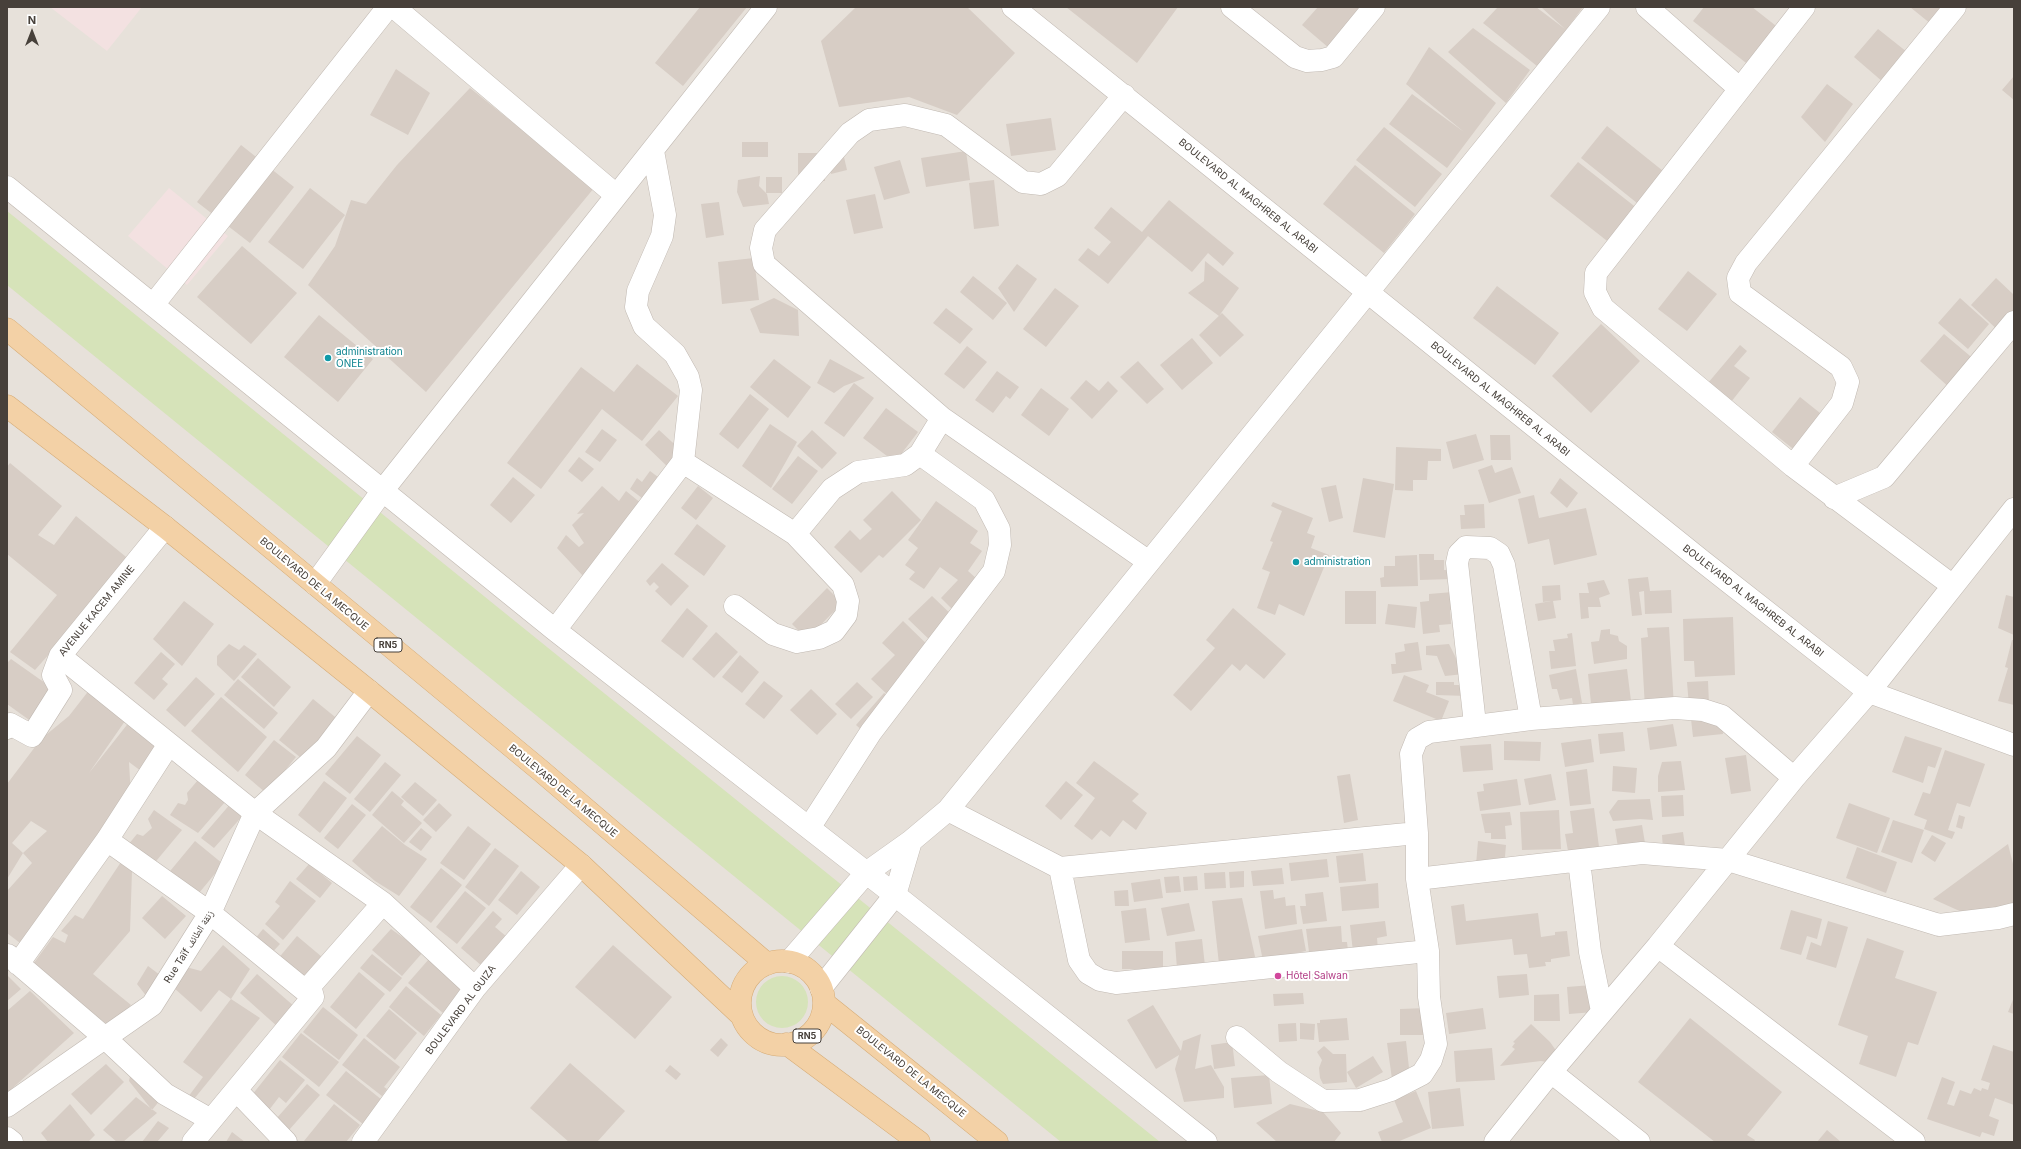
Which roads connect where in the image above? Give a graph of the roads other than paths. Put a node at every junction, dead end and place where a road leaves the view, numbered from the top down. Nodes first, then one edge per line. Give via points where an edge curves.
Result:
1 (388, 7) edge
2 (394, 7) edge
3 (766, 7) edge
4 (1013, 7) edge
5 (1374, 7) edge
6 (1599, 7) edge
7 (1646, 7) edge
8 (1804, 7) edge
9 (1955, 7) edge
10 (1237, 8) edge
11 (1740, 89) junction
12 (1124, 95) junction
13 (653, 151) junction
14 (7, 187) edge
15 (616, 195) junction
16 (1367, 293) junction
17 (153, 305) junction
18 (2014, 322) edge
19 (7, 329) edge
20 (7, 406) edge
21 (942, 418) junction
22 (920, 454) junction
23 (683, 462) junction
24 (1793, 466) junction
25 (383, 490) junction
26 (1834, 498) junction
27 (2014, 509) edge
28 (165, 527) junction
29 (794, 534) junction
30 (1149, 562) junction
31 (315, 584) junction
32 (1953, 586) junction
33 (735, 606) dead end
34 (554, 630) junction
35 (60, 656) junction
36 (369, 691) junction
37 (1869, 692) junction
38 (1531, 719) junction
39 (1475, 724) junction
40 (8, 725) edge
41 (169, 744) junction
42 (2014, 745) edge
43 (1794, 778) junction
44 (948, 810) junction
45 (255, 812) junction
46 (809, 828) junction
47 (1417, 832) junction
48 (107, 840) junction
49 (911, 841) junction
50 (1728, 860) junction
51 (1579, 861) junction
52 (581, 865) junction
53 (1060, 868) junction
54 (866, 873) junction
55 (1417, 879) junction
56 (895, 895) junction
57 (383, 903) junction
58 (210, 914) junction
59 (2014, 914) edge
60 (1658, 946) junction
61 (1428, 951) junction
62 (12, 959) edge
63 (789, 962) junction
64 (767, 964) junction
65 (475, 988) junction
66 (313, 996) junction
67 (823, 996) junction
68 (1602, 1011) junction
69 (742, 1016) junction
70 (104, 1037) junction
71 (1237, 1037) dead end
72 (787, 1044) junction
73 (1551, 1072) junction
74 (236, 1090) junction
75 (7, 1106) edge
76 (211, 1120) junction
77 (7, 1138) edge
78 (12, 1142) edge
79 (193, 1142) edge
80 (286, 1142) edge
81 (363, 1142) edge
82 (919, 1142) edge
83 (997, 1142) edge
84 (1206, 1142) edge
85 (1495, 1142) edge
86 (1639, 1142) edge
87 (1914, 1142) edge

1 - 17 street
2 - 15 street
3 - 13 street
4 - 12 street, BOULEVARD AL MAGHREB AL ARABI
5 - 10 street via 1333,57 1307,61 1295,57
6 - 16 street
7 - 11 street
8 - 11 street
9 - 24 street via 1746,263 1738,278 1740,293 1841,367 1848,382 1842,403
11 - 24 street via 1596,273 1595,292 1603,308
12 - 16 street, BOULEVARD AL MAGHREB AL ARABI
12 - 21 street via 1057,176 1041,184 1023,182 946,124 905,115 869,120 850,133 765,230 761,248 764,264
13 - 15 street
13 - 23 street via 665,216 662,236 638,291 636,307 644,326 676,354 688,377 691,390
14 - 17 street
15 - 25 street
16 - 30 street
16 - 37 street, BOULEVARD AL MAGHREB AL ARABI
17 - 25 street
18 - 26 street via 1884,478
19 - 31 main road, BOULEVARD DE LA MECQUE / RN5
20 - 28 main road, RN5
21 - 22 street
21 - 30 street
22 - 29 street via 905,465 858,472 832,489
22 - 46 street via 984,500 999,529 1000,545 994,571 871,732
23 - 29 street
23 - 34 street
24 - 26 street
25 - 31 street
25 - 34 street
26 - 32 street
27 - 32 street
28 - 35 street, AVENUE KACEM AMINE
28 - 36 main road, RN5
29 - 33 street via 843,585 848,601 846,615 834,631 819,638 797,642 773,634
30 - 44 street
31 - 64 main road, BOULEVARD DE LA MECQUE / RN5 via 540,770
32 - 37 street
34 - 46 street
35 - 40 street, AVENUE KACEM AMINE via 52,675 61,690 32,736
35 - 41 street
36 - 45 street, Rue Taïf زنقة الطائف via 326,748
36 - 52 main road, RN5
37 - 42 street, BOULEVARD AL MAGHREB AL ARABI
37 - 43 street
38 - 39 street
38 - 39 street via 1504,565 1499,554 1490,548 1466,547 1459,554 1457,563
38 - 43 street via 1675,708 1703,710 1722,716
39 - 47 street via 1429,732 1417,739 1411,754
41 - 45 street
41 - 48 street
43 - 50 street
44 - 49 street
44 - 53 street
45 - 57 street
45 - 58 street, Rue Taïf زنقة الطائف
46 - 54 street
47 - 53 street
47 - 55 street
48 - 58 street
48 - 62 street
49 - 54 street
49 - 56 street
50 - 51 street via 1642,853
50 - 59 street via 1939,925
50 - 60 street
51 - 55 street
51 - 68 street via 1590,952
52 - 65 street, BOULEVARD AL GUIZA
52 - 69 main road, RN5
53 - 61 street via 1079,960 1088,973 1100,980 1116,983
54 - 56 street
54 - 63 street
55 - 61 street
56 - 67 street
56 - 84 street
57 - 65 street
57 - 66 street via 310,986
58 - 66 street
58 - 70 street, Rue Taïf زنقة الطائف via 152,1005
60 - 68 street
60 - 87 street
61 - 71 street via 1429,997 1436,1044 1431,1060 1422,1074 1391,1090 1360,1100 1323,1101 1279,1072
62 - 70 street
63 - 64 main road
63 - 67 main road via 803,967 814,976
64 - 69 main road via 756,970 744,985 740,1003
65 - 81 street, BOULEVARD AL GUIZA
66 - 74 street
67 - 72 main road, RN5 via 822,1015 817,1026 810,1035
67 - 83 main road, BOULEVARD DE LA MECQUE
68 - 73 street
69 - 72 main road, RN5 via 747,1026 764,1041
70 - 75 street, Rue Taïf زنقة الطائف
70 - 76 street via 165,1094
72 - 82 main road, RN5
73 - 85 street
73 - 86 street
74 - 76 street
74 - 80 street
76 - 79 street
77 - 78 street

